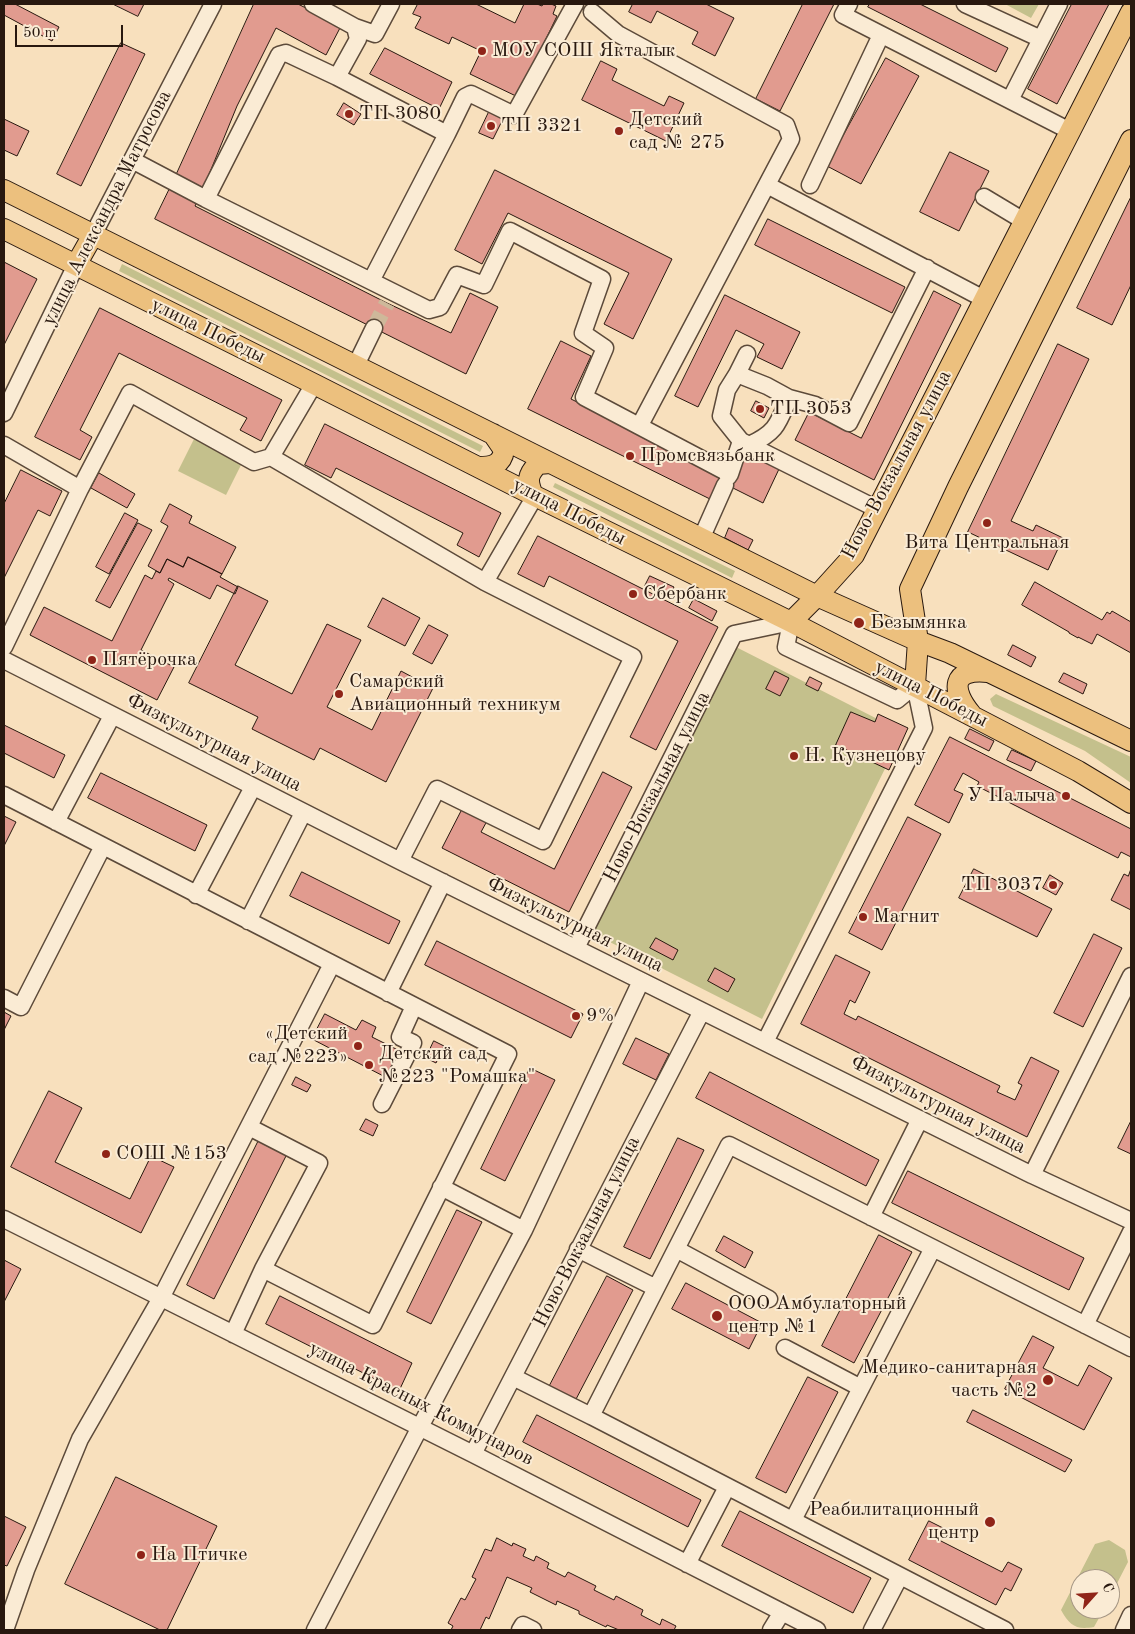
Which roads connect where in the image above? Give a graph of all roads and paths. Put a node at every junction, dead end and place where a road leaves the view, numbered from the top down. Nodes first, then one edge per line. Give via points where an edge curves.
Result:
1 (213, 4) edge
2 (313, 4) edge
3 (391, 4) edge
4 (574, 4) edge
5 (849, 4) edge
6 (965, 4) edge
7 (1059, 4) edge
8 (594, 8) edge
9 (1131, 12) edge
10 (355, 27) junction
11 (881, 34) junction
12 (1041, 40) junction
13 (337, 78) junction
14 (1010, 100) junction
15 (1070, 131) junction
16 (447, 134) junction
17 (1131, 140) edge
18 (132, 160) junction
19 (767, 185) junction
20 (810, 185) dead end
21 (4, 190) edge
22 (984, 197) dead end
23 (206, 199) junction
24 (1024, 221) junction
25 (4, 229) edge
26 (93, 234) junction
27 (76, 265) junction
28 (927, 268) junction
29 (372, 281) junction
30 (984, 299) junction
31 (374, 328) tunnel mouth
32 (747, 354) dead end
33 (356, 365) junction
34 (737, 374) junction
35 (314, 384) junction
36 (789, 398) junction
37 (6, 403) edge
38 (640, 425) junction
39 (493, 434) junction
40 (745, 443) junction
41 (4, 445) edge
42 (270, 457) junction
43 (550, 463) junction
44 (479, 467) junction
45 (728, 478) junction
46 (80, 489) junction
47 (534, 495) junction
48 (877, 509) junction
49 (701, 539) junction
50 (485, 582) junction
51 (817, 596) junction
52 (791, 622) junction
53 (918, 641) junction
54 (4, 647) edge
55 (4, 660) edge
56 (988, 672) junction
57 (914, 685) junction
58 (971, 714) junction
59 (112, 716) junction
60 (1131, 741) edge
61 (253, 787) junction
62 (4, 795) edge
63 (1131, 803) edge
64 (303, 812) junction
65 (56, 822) junction
66 (103, 846) junction
67 (400, 862) junction
68 (443, 882) junction
69 (196, 894) junction
70 (248, 921) junction
71 (576, 948) junction
72 (332, 964) junction
73 (1131, 976) edge
74 (641, 981) junction
75 (388, 993) junction
76 (4, 998) edge
77 (414, 1006) junction
78 (702, 1011) junction
79 (765, 1042) junction
80 (382, 1104) dead end
81 (920, 1119) junction
82 (248, 1127) junction
83 (1032, 1175) junction
84 (441, 1187) junction
85 (871, 1217) junction
86 (4, 1219) edge
87 (1131, 1221) edge
88 (524, 1230) junction
89 (1131, 1232) edge
90 (933, 1248) junction
91 (578, 1249) junction
92 (676, 1249) junction
93 (264, 1269) junction
94 (656, 1288) junction
95 (162, 1298) junction
96 (769, 1299) dead end
97 (1085, 1325) junction
98 (233, 1334) junction
99 (785, 1348) dead end
100 (1131, 1348) edge
101 (513, 1377) junction
102 (861, 1388) junction
103 (590, 1416) junction
104 (420, 1427) junction
105 (473, 1454) junction
106 (727, 1487) junction
107 (793, 1520) junction
108 (687, 1564) junction
109 (900, 1576) junction
110 (782, 1612) junction
111 (1131, 1615) edge
112 (5, 1630) edge
113 (316, 1630) edge
114 (520, 1630) edge
115 (533, 1630) edge
116 (771, 1630) edge
117 (817, 1630) edge
118 (872, 1630) edge
119 (1005, 1630) edge
120 (1124, 1630) edge

1 - 18 street, улица Александра Матросова
2 - 10 street
3 - 10 street via 375,34
4 - 8 street
4 - 16 street via 514,115 471,94 465,97
5 - 11 street via 843,15
6 - 12 street
7 - 12 street
8 - 19 street via 618,34 786,125 792,139
9 - 15 main road, Ново-Вокзальная улица
10 - 13 street via 358,39
11 - 14 street
11 - 20 street
12 - 14 street
13 - 16 street
13 - 23 street via 286,53 279,55
14 - 15 street
15 - 24 main road, Ново-Вокзальная улица
16 - 29 street
17 - 53 main road via 910,588
18 - 23 street
18 - 26 street, улица Александра Матросова
19 - 28 street
19 - 38 street
21 - 26 main road, улица Победы
22 - 24 street
23 - 29 street
24 - 30 main road, Ново-Вокзальная улица
25 - 27 main road, улица Победы
26 - 27 main road, улица Александра Матросова
26 - 33 main road, улица Победы
27 - 35 main road, улица Победы
27 - 37 street, улица Александра Матросова
28 - 30 street
28 - 36 street via 849,423 815,405
29 - 38 street via 389,297 429,310 440,307 457,275 484,285 510,231 602,279 583,333 604,348 584,397
30 - 48 main road, Ново-Вокзальная улица
31 - 33 street
32 - 34 street
33 - 39 main road, улица Победы
34 - 36 street
34 - 40 street via 728,390 721,416
35 - 42 street
35 - 44 main road, улица Победы
36 - 40 street via 777,426 760,440
38 - 45 street
39 - 43 main road, улица Победы
39 - 44 main road via 504,450 503,458 490,467
40 - 45 street
40 - 48 street
41 - 46 street
42 - 46 street via 254,462 130,393
42 - 50 street
43 - 47 main road via 538,464 530,472 528,483
43 - 49 main road, улица Победы
44 - 47 main road, улица Победы
45 - 49 street
46 - 54 street
47 - 50 street
47 - 52 main road, улица Победы
48 - 51 main road, Ново-Вокзальная улица via 854,555
49 - 51 main road, улица Победы
50 - 67 street via 633,658 543,841 437,789
51 - 52 main road, Ново-Вокзальная улица
51 - 53 main road, улица Победы
52 - 57 main road, улица Победы
52 - 71 street, Ново-Вокзальная улица via 734,634
53 - 56 main road, улица Победы
53 - 57 main road
55 - 59 street, Физкультурная улица
56 - 58 main road via 976,670 959,680 957,690
56 - 60 main road, улица Победы
57 - 58 main road, улица Победы
57 - 79 street via 924,728
58 - 63 main road, улица Победы
59 - 61 street, Физкультурная улица
59 - 65 street
61 - 64 street, Физкультурная улица
61 - 69 street
62 - 65 street
64 - 67 street, Физкультурная улица
64 - 70 street
65 - 66 street
66 - 69 street
66 - 76 street via 21,1007
67 - 68 street, Физкультурная улица
68 - 71 street, Физкультурная улица
68 - 75 street
69 - 70 street
70 - 72 street
71 - 74 street, Физкультурная улица
72 - 75 street
72 - 82 street
73 - 83 street
74 - 78 street, Физкультурная улица
74 - 88 street
75 - 77 street
77 - 80 street via 400,1037 413,1043
77 - 84 street via 508,1054
78 - 79 street, Физкультурная улица
78 - 91 street, Ново-Вокзальная улица
79 - 81 street, Физкультурная улица
81 - 83 street, Физкультурная улица
81 - 85 street
82 - 93 street via 319,1163
82 - 95 street
83 - 87 street, Физкультурная улица
84 - 88 street
84 - 93 street via 372,1325
85 - 90 street
85 - 92 street via 729,1145
86 - 95 street, улица Красных Коммунаров
88 - 104 street
89 - 97 street
90 - 97 street
90 - 102 street
91 - 94 street
91 - 101 street, Ново-Вокзальная улица
92 - 94 street
92 - 96 street
93 - 98 street
94 - 103 street
95 - 98 street, улица Красных Коммунаров
95 - 112 street via 80,1439
97 - 100 street
98 - 104 street, улица Красных Коммунаров
99 - 102 street
101 - 103 street
101 - 105 street, Ново-Вокзальная улица
102 - 107 street
103 - 106 street
104 - 105 street, улица Красных Коммунаров
104 - 113 street
105 - 108 street, улица Красных Коммунаров
106 - 107 street
106 - 108 street
107 - 109 street
108 - 110 street, улица Красных Коммунаров
109 - 118 street
109 - 119 street
110 - 116 street
110 - 117 street, улица Красных Коммунаров
111 - 120 street
114 - 115 street via 523,1625

